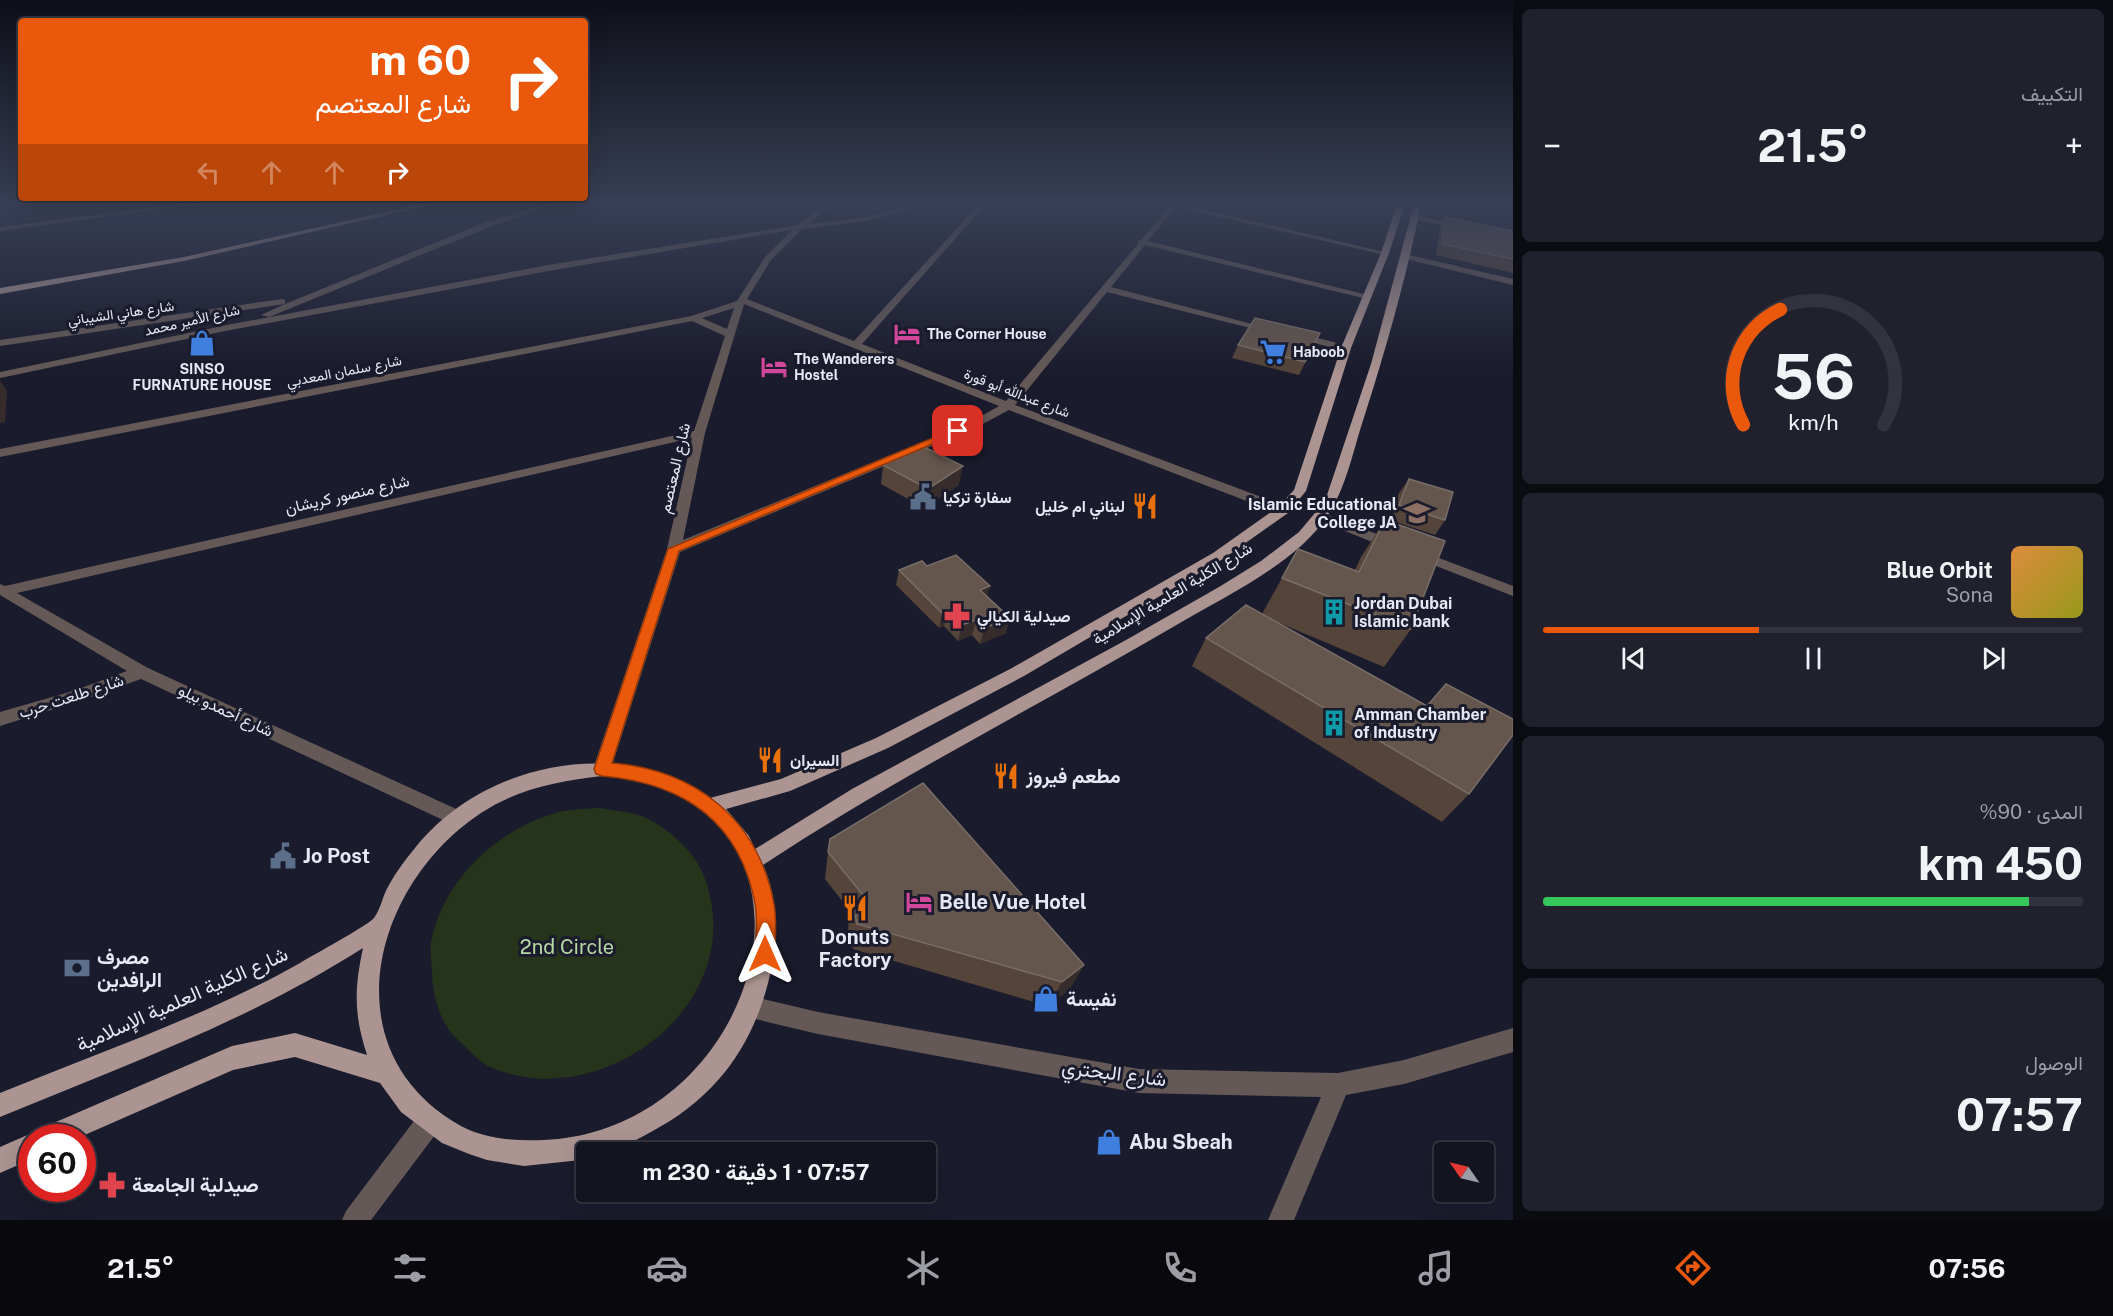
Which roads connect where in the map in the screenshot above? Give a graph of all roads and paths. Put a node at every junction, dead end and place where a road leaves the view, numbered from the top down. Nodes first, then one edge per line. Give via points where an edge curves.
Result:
1 (173, 261) edge
2 (402, 261) edge
3 (594, 261) edge
4 (767, 261) edge
5 (932, 261) edge
6 (1126, 261) edge
7 (1220, 261) edge
8 (1382, 261) edge
9 (1404, 261) edge
10 (1425, 261) edge
11 (1513, 282) edge
12 (1104, 288) junction
13 (0, 291) edge
14 (317, 296) junction
15 (1367, 296) junction
16 (741, 301) junction
17 (693, 318) junction
18 (222, 330) junction
19 (1277, 331) edge
20 (729, 334) junction
21 (1288, 334) edge
22 (0, 343) edge
23 (855, 346) junction
24 (1346, 348) junction
25 (0, 375) edge
26 (1008, 406) junction
27 (699, 433) junction
28 (0, 453) edge
29 (1283, 510) junction
30 (1323, 517) junction
31 (674, 549) junction
32 (2, 590) edge
33 (1513, 591) edge
34 (142, 672) junction
35 (0, 719) edge
36 (602, 769) junction
37 (709, 806) junction
38 (458, 819) junction
39 (753, 861) junction
40 (378, 927) junction
41 (751, 1007) junction
42 (1513, 1040) edge
43 (386, 1073) junction
44 (1338, 1085) junction
45 (0, 1105) edge
46 (429, 1122) junction
47 (81, 1124) edge
48 (18, 1152) edge
49 (0, 1160) edge
50 (355, 1220) edge
51 (1281, 1220) edge

1 - 13 main road
2 - 14 street, شارع الأمير محمد
3 - 18 street
4 - 16 street, شارع المعتصم
5 - 23 street
6 - 12 street
7 - 15 street
8 - 15 main road, شارع الكلية العلمية الإسلامية
9 - 30 main road, شارع الكلية العلمية الإسلامية via 1376,364
10 - 11 street
12 - 19 street
12 - 26 street
14 - 18 street, شارع الأمير محمد
14 - 22 street, شارع هاني الشيباني
15 - 24 main road, شارع الكلية العلمية الإسلامية
16 - 17 street, شارع سلمان المعدبي
16 - 20 street, شارع المعتصم
16 - 23 street, شارع عبدالله أبو قورة
17 - 20 street
17 - 28 street, شارع سلمان المعدبي
18 - 25 street, شارع الأمير محمد
20 - 27 street, شارع المعتصم
21 - 24 street
23 - 26 street, شارع عبدالله أبو قورة
24 - 29 main road, شارع الكلية العلمية الإسلامية via 1300,491
26 - 29 street, شارع عبدالله أبو قورة
26 - 31 street via 956,432
27 - 31 street, شارع المعتصم
27 - 32 street, شارع منصور كريشان
29 - 37 main road, شارع الكلية العلمية الإسلامية via 1218,556 1018,672 882,742 784,786
30 - 33 street
30 - 39 main road, شارع الكلية العلمية الإسلامية via 1278,556 1247,576 1124,649 806,825
31 - 36 street, شارع المعتصم
32 - 34 street, شارع أحمدو بيلو
34 - 35 street, شارع طلعت حرب
34 - 38 street, شارع أحمدو بيلو
36 - 37 main road via 659,778
36 - 38 main road via 559,772 516,785
37 - 39 main road via 734,830
38 - 40 main road via 425,849 398,885
39 - 41 main road via 765,905 765,945
40 - 43 main road via 366,976 369,1026
40 - 45 main road, شارع الكلية العلمية الإسلامية via 307,971 228,1011
41 - 44 street, شارع البحتري via 818,1023 1139,1081
41 - 46 main road via 723,1055 683,1098 631,1131 574,1151 520,1154 471,1144
42 - 44 street, شارع البحتري via 1404,1072
43 - 46 main road via 404,1100
43 - 47 main road via 295,1045 232,1058
44 - 51 street
46 - 50 street
48 - 49 main road

